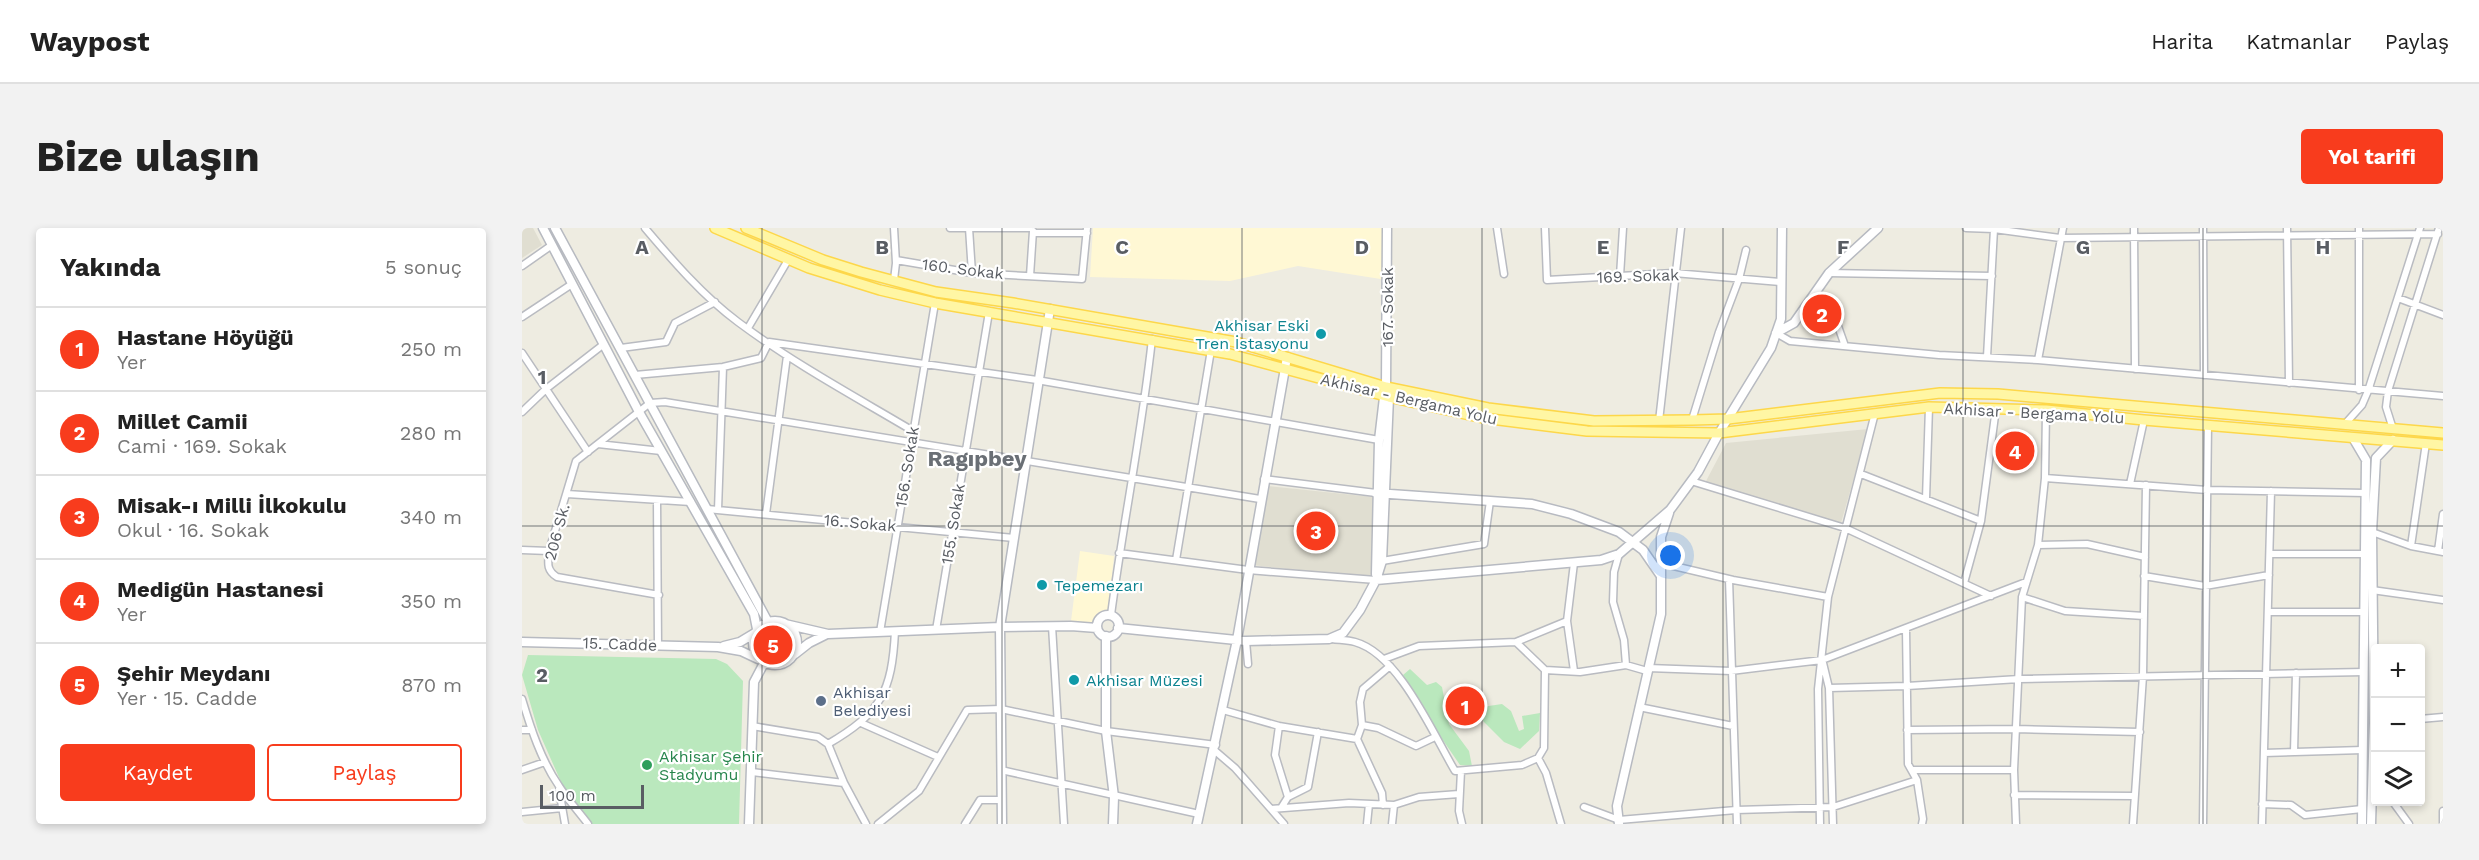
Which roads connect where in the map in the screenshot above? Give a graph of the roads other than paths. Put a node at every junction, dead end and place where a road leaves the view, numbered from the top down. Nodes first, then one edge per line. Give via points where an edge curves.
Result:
1 (543, 228) edge
2 (555, 228) edge
3 (645, 228) edge
4 (715, 228) edge
5 (746, 228) edge
6 (894, 228) edge
7 (950, 228) edge
8 (1387, 228) edge
9 (1497, 228) edge
10 (1545, 228) edge
11 (1623, 228) edge
12 (1681, 228) edge
13 (1782, 228) edge
14 (1878, 228) edge
15 (1966, 228) edge
16 (2044, 228) edge
17 (2063, 228) edge
18 (2134, 228) edge
19 (2144, 228) edge
20 (2203, 228) edge
21 (969, 229) edge
22 (1994, 229) edge
23 (1032, 230) edge
24 (1087, 230) edge
25 (2288, 231) edge
26 (2359, 231) edge
27 (2419, 231) edge
28 (2438, 231) edge
29 (2047, 236) junction
30 (2203, 237) junction
31 (2060, 238) junction
32 (2133, 238) junction
33 (2141, 238) junction
34 (552, 245) junction
35 (1746, 250) dead end
36 (788, 260) junction
37 (896, 260) junction
38 (522, 266) edge
39 (972, 273) junction
40 (1674, 273) junction
41 (1829, 273) junction
42 (1504, 274) dead end
43 (1030, 276) junction
44 (1620, 276) junction
45 (1992, 276) junction
46 (1739, 279) junction
47 (894, 280) junction
48 (1781, 282) junction
49 (572, 284) junction
50 (1815, 293) junction
51 (2398, 298) junction
52 (715, 302) junction
53 (934, 303) junction
54 (2415, 305) junction
55 (1050, 309) junction
56 (989, 312) junction
57 (2443, 315) edge
58 (522, 317) edge
59 (1047, 321) junction
60 (748, 328) junction
61 (1776, 333) junction
62 (1152, 339) junction
63 (769, 342) junction
64 (604, 344) junction
65 (1845, 346) junction
66 (621, 348) junction
67 (1211, 350) junction
68 (522, 353) edge
69 (787, 356) junction
70 (1287, 357) junction
71 (1988, 357) junction
72 (2038, 360) junction
73 (924, 365) junction
74 (723, 367) junction
75 (1283, 368) junction
76 (2135, 369) junction
77 (979, 373) junction
78 (635, 375) junction
79 (2204, 375) junction
80 (1037, 380) junction
81 (2289, 383) junction
82 (546, 389) junction
83 (2359, 390) junction
84 (2368, 391) junction
85 (2388, 391) junction
86 (1386, 393) junction
87 (2443, 396) edge
88 (1146, 400) junction
89 (650, 403) junction
90 (1929, 407) junction
91 (1996, 408) junction
92 (1201, 410) junction
93 (2046, 410) junction
94 (522, 411) edge
95 (639, 412) junction
96 (721, 412) junction
97 (1875, 412) junction
98 (1728, 418) junction
99 (1692, 420) junction
100 (2144, 420) junction
101 (778, 421) junction
102 (1659, 421) junction
103 (1274, 423) junction
104 (2345, 424) junction
105 (2208, 426) junction
106 (2393, 429) junction
107 (913, 431) junction
108 (1719, 433) junction
109 (2443, 433) edge
110 (2353, 438) junction
111 (1379, 440) junction
112 (2393, 440) junction
113 (2426, 443) junction
114 (598, 444) junction
115 (911, 444) junction
116 (2443, 445) edge
117 (662, 451) junction
118 (588, 452) junction
119 (965, 452) junction
120 (1025, 461) junction
121 (1861, 474) junction
122 (1133, 478) junction
123 (2045, 478) junction
124 (1264, 479) junction
125 (1691, 481) junction
126 (2130, 484) junction
127 (2146, 485) junction
128 (1188, 487) junction
129 (2207, 490) junction
130 (2271, 491) junction
131 (2366, 493) junction
132 (567, 494) junction
133 (1380, 494) junction
134 (1260, 499) junction
135 (1926, 499) junction
136 (657, 500) junction
137 (1491, 501) junction
138 (691, 502) junction
139 (707, 509) junction
140 (718, 510) junction
141 (1670, 510) junction
142 (766, 514) junction
143 (2443, 514) edge
144 (1981, 520) junction
145 (897, 526) junction
146 (1845, 528) junction
147 (951, 531) junction
148 (2372, 532) junction
149 (1014, 538) junction
150 (1632, 542) junction
151 (2038, 545) junction
152 (2411, 546) junction
153 (522, 550) edge
154 (549, 551) junction
155 (2440, 552) edge
156 (1119, 554) junction
157 (1619, 554) junction
158 (2270, 554) junction
159 (2365, 554) junction
160 (2145, 557) junction
161 (1176, 560) junction
162 (1382, 561) junction
163 (1574, 563) junction
164 (1661, 563) junction
165 (1248, 570) junction
166 (2270, 575) junction
167 (1661, 576) junction
168 (2144, 576) junction
169 (1729, 579) junction
170 (1376, 580) junction
171 (2026, 582) junction
172 (1964, 584) junction
173 (2205, 586) junction
174 (2372, 590) junction
175 (659, 595) junction
176 (1991, 596) junction
177 (1828, 597) junction
178 (2022, 597) junction
179 (2443, 600) edge
180 (2269, 612) junction
181 (2364, 612) junction
182 (1111, 615) junction
183 (2144, 616) junction
184 (1567, 621) junction
185 (768, 622) junction
186 (785, 624) junction
187 (1052, 626) junction
188 (1000, 627) junction
189 (1097, 628) junction
190 (1119, 628) junction
191 (1906, 628) junction
192 (936, 630) junction
193 (756, 631) junction
194 (880, 632) junction
195 (895, 632) junction
196 (828, 634) junction
197 (1106, 636) junction
198 (1329, 639) junction
199 (1237, 640) junction
200 (1246, 641) junction
201 (522, 642) edge
202 (1516, 642) junction
203 (658, 646) junction
204 (718, 647) junction
205 (794, 654) junction
206 (1384, 659) junction
207 (1822, 660) junction
208 (761, 661) junction
209 (1248, 664) dead end
210 (1626, 664) junction
211 (1390, 666) junction
212 (1545, 669) junction
213 (1648, 669) junction
214 (1574, 671) junction
215 (1731, 671) junction
216 (2364, 672) junction
217 (2296, 673) junction
218 (2268, 674) junction
219 (2205, 675) junction
220 (2143, 676) junction
221 (2019, 679) junction
222 (1907, 686) junction
223 (1829, 688) junction
224 (2374, 698) edge
225 (522, 699) edge
226 (1639, 707) junction
227 (1001, 709) junction
228 (1223, 710) junction
229 (2443, 718) edge
230 (2425, 719) edge
231 (1056, 720) junction
232 (861, 723) junction
233 (1362, 725) junction
234 (752, 726) junction
235 (1279, 726) junction
236 (1733, 726) junction
237 (2016, 729) junction
238 (522, 730) edge
239 (532, 730) junction
240 (1907, 730) junction
241 (1107, 732) junction
242 (1318, 732) junction
243 (2140, 732) junction
244 (1435, 737) junction
245 (1357, 739) junction
246 (828, 744) junction
247 (1215, 748) junction
248 (2363, 750) junction
249 (2294, 752) junction
250 (2373, 752) edge
251 (2264, 753) junction
252 (938, 757) junction
253 (1538, 758) junction
254 (545, 762) junction
255 (522, 770) edge
256 (1001, 770) junction
257 (1913, 770) junction
258 (2014, 770) junction
259 (1461, 771) junction
260 (752, 772) junction
261 (1917, 780) junction
262 (844, 783) junction
263 (1063, 784) junction
264 (558, 786) junction
265 (2370, 792) edge
266 (1459, 794) junction
267 (2014, 795) junction
268 (1288, 796) junction
269 (2134, 796) junction
270 (1114, 797) junction
271 (1002, 800) junction
272 (1369, 804) junction
273 (2262, 804) junction
274 (1383, 805) junction
275 (1394, 805) junction
276 (2396, 806) edge
277 (1584, 807) dead end
278 (1833, 807) junction
279 (562, 808) junction
280 (1281, 808) junction
281 (1819, 808) junction
282 (1271, 809) junction
283 (2362, 809) junction
284 (1736, 810) junction
285 (2443, 811) edge
286 (522, 812) edge
287 (1199, 814) junction
288 (1619, 822) edge
289 (566, 824) edge
290 (588, 824) edge
291 (749, 824) edge
292 (866, 824) edge
293 (878, 824) edge
294 (965, 824) edge
295 (1002, 824) edge
296 (1064, 824) edge
297 (1113, 824) edge
298 (1197, 824) edge
299 (1284, 824) edge
300 (1367, 824) edge
301 (1392, 824) edge
302 (1462, 824) edge
303 (1561, 824) edge
304 (1737, 824) edge
305 (1820, 824) edge
306 (1833, 824) edge
307 (1922, 824) edge
308 (2016, 824) edge
309 (2133, 824) edge
310 (2203, 824) edge
311 (2262, 824) edge
312 (2362, 824) edge
313 (2371, 824) edge
314 (2409, 824) edge
315 (2443, 824) edge

1 - 34 street
2 - 66 street
3 - 52 street
4 - 36 main road, Akhisar - Bergama Yolu
5 - 47 main road, Akhisar - Bergama Yolu via 823,260
6 - 37 street
7 - 21 street
8 - 86 street, 167. Sokak
9 - 42 street
10 - 44 street, 169. Sokak via 1547,280
11 - 44 street
12 - 40 street
13 - 48 street
14 - 41 street
15 - 22 street
16 - 29 street
17 - 31 street
18 - 32 street
19 - 33 street
20 - 30 street
21 - 23 street
21 - 39 street
22 - 29 street
22 - 45 street
23 - 24 street
23 - 43 street
24 - 43 street, 160. Sokak via 1082,279
25 - 26 street
25 - 30 street
25 - 81 street
26 - 27 street
26 - 83 street
27 - 28 street
27 - 51 street
28 - 54 street
29 - 31 street
30 - 33 street
30 - 79 street
31 - 32 street
31 - 72 street
32 - 33 street
32 - 76 street
34 - 38 street
34 - 49 street
35 - 46 street
36 - 53 main road, Akhisar - Bergama Yolu via 848,281
36 - 60 street
37 - 39 street, 160. Sokak
37 - 47 street
39 - 43 street, 160. Sokak
40 - 44 street, 169. Sokak
40 - 46 street, 169. Sokak
40 - 102 street
41 - 45 street
41 - 50 street
45 - 71 street
46 - 48 street, 169. Sokak
46 - 99 street
47 - 55 main road, Akhisar - Bergama Yolu via 936,292
48 - 61 street via 1781,319
49 - 58 street
49 - 64 street
50 - 61 street via 1794,323
50 - 65 street via 1833,312
51 - 54 street
51 - 84 street
52 - 60 street
52 - 66 street via 675,323 666,342
53 - 56 main road, Akhisar - Bergama Yolu
53 - 73 street, 156. Sokak
54 - 57 street
54 - 85 street
55 - 59 street
55 - 70 main road, Akhisar - Bergama Yolu via 1236,342
56 - 59 main road, Akhisar - Bergama Yolu
56 - 77 street, 155. Sokak
59 - 62 main road, Akhisar - Bergama Yolu
59 - 80 street
60 - 63 street
61 - 65 street via 1790,341
61 - 98 street via 1771,348
62 - 67 main road, Akhisar - Bergama Yolu
62 - 88 street
63 - 69 street
63 - 73 street
63 - 74 street via 761,358
64 - 82 street
64 - 95 street
65 - 71 street
66 - 78 street
67 - 75 main road, Akhisar - Bergama Yolu
67 - 92 street
68 - 82 street
69 - 101 street
69 - 107 street
70 - 75 street
70 - 86 main road, Akhisar - Bergama Yolu
71 - 72 street
72 - 76 street
73 - 77 street
73 - 107 street, 156. Sokak
74 - 78 street
74 - 96 street
75 - 86 main road, Akhisar - Bergama Yolu
75 - 103 street
76 - 79 street
77 - 80 street
77 - 119 street, 155. Sokak
78 - 89 street
79 - 81 street
80 - 88 street
80 - 120 street
81 - 83 street
82 - 94 street
82 - 118 street
83 - 84 street
84 - 85 street
84 - 104 street via 2362,405
85 - 87 street
85 - 106 street via 2386,407
86 - 102 main road, Akhisar - Bergama Yolu via 1594,422
86 - 108 main road, Akhisar - Bergama Yolu via 1483,418 1587,431
86 - 111 street
86 - 133 street
88 - 92 street
88 - 122 street
89 - 95 street, 206 Sk.
89 - 96 street
89 - 139 street
90 - 91 main road, Akhisar - Bergama Yolu
90 - 97 main road, Akhisar - Bergama Yolu
90 - 135 street
91 - 93 main road, Akhisar - Bergama Yolu
91 - 144 street
92 - 103 street
92 - 128 street
93 - 100 main road, Akhisar - Bergama Yolu
93 - 123 street
95 - 114 street, 206 Sk.
95 - 117 street
96 - 101 street
96 - 140 street
97 - 108 main road, Akhisar - Bergama Yolu
97 - 121 street
98 - 99 main road, Akhisar - Bergama Yolu
98 - 104 main road, Akhisar - Bergama Yolu via 1940,393 1998,393
98 - 108 street
99 - 102 main road, Akhisar - Bergama Yolu
100 - 105 main road, Akhisar - Bergama Yolu
100 - 126 street
101 - 115 street
101 - 142 street
103 - 111 street
103 - 124 street
104 - 106 main road, Akhisar - Bergama Yolu
105 - 110 main road, Akhisar - Bergama Yolu
105 - 129 street
106 - 109 main road, Akhisar - Bergama Yolu
107 - 115 street, 156. Sokak
108 - 125 street
110 - 112 main road, Akhisar - Bergama Yolu
110 - 131 street via 2366,460
111 - 133 street
112 - 113 main road, Akhisar - Bergama Yolu
112 - 148 street via 2376,458
113 - 116 main road, Akhisar - Bergama Yolu
113 - 152 street
114 - 117 street
114 - 118 street, 206 Sk.
115 - 119 street
115 - 145 street, 156. Sokak
117 - 138 street
118 - 132 street, 206 Sk. via 576,461
119 - 120 street
119 - 147 street, 155. Sokak
120 - 122 street
120 - 149 street
121 - 135 street
121 - 146 street
122 - 128 street
122 - 156 street
123 - 126 street
123 - 151 street
124 - 133 street
124 - 134 street
125 - 141 street
125 - 146 street
126 - 127 street
127 - 129 street
127 - 160 street
128 - 134 street
128 - 161 street
129 - 130 street
129 - 173 street
130 - 131 street
130 - 158 street
131 - 159 street
132 - 136 street
132 - 154 street, 206 Sk.
133 - 137 street
133 - 162 street
133 - 170 street
134 - 165 street
135 - 144 street
136 - 138 street
136 - 175 street
137 - 150 street via 1532,504 1571,514 1619,532
137 - 162 street via 1484,544
138 - 193 street via 754,614
139 - 140 street, 16. Sokak
139 - 185 street
140 - 142 street, 16. Sokak
141 - 150 street
141 - 164 street via 1661,537
142 - 145 street, 16. Sokak
143 - 155 street
144 - 172 street
145 - 147 street, 16. Sokak
145 - 194 street, 156. Sokak
146 - 172 street
146 - 177 street
147 - 149 street, 16. Sokak
147 - 192 street, 155. Sokak
148 - 152 street
148 - 174 street
149 - 188 street
150 - 157 street
150 - 167 street via 1643,550
151 - 160 street via 2087,544
151 - 171 street
152 - 155 street
153 - 154 street
154 - 175 street, 206 Sk. via 547,566 557,577
156 - 161 street
156 - 182 street
157 - 163 street
157 - 210 street via 1613,602
158 - 159 street
158 - 166 street
159 - 181 street
160 - 168 street
161 - 165 street
162 - 170 street
163 - 170 street
163 - 184 street
164 - 167 street
164 - 169 street
165 - 170 street
165 - 199 street
166 - 173 street
166 - 180 street
167 - 213 street via 1661,614
168 - 173 street
168 - 183 street
169 - 177 street
169 - 215 street
170 - 198 street via 1343,633
171 - 176 street
171 - 178 street
172 - 176 street
173 - 219 street
174 - 179 street
174 - 224 street
175 - 203 street
176 - 191 street
177 - 207 street
178 - 183 street via 2064,611
178 - 221 street
180 - 181 street
180 - 218 street
181 - 216 street
182 - 189 street via 1102,617
182 - 190 street
183 - 220 street
184 - 202 street
184 - 214 street
185 - 186 street
185 - 193 street
186 - 196 street
186 - 205 street via 797,640
187 - 188 street
187 - 189 street
187 - 231 street
188 - 192 street
188 - 227 street
189 - 197 street
190 - 197 street
190 - 199 street
191 - 207 street
191 - 222 street
192 - 195 street
193 - 204 street, 15. Cadde via 740,642
193 - 208 street via 752,646
194 - 195 street
194 - 196 street
195 - 232 street via 894,662 888,684 876,707
196 - 205 street
197 - 241 street
198 - 200 street
198 - 206 street via 1356,642
199 - 200 street
199 - 228 street
200 - 209 street
201 - 203 street, 15. Cadde
202 - 206 street via 1419,646
202 - 212 street
203 - 204 street, 15. Cadde
204 - 208 street, 15. Cadde via 741,651
205 - 208 street via 784,664 771,666
206 - 211 street
207 - 215 street
207 - 223 street
207 - 281 street via 1818,689
208 - 234 street via 754,682
210 - 213 street
210 - 214 street
211 - 233 street via 1363,689
211 - 244 street via 1405,684
212 - 214 street
212 - 253 street via 1544,748
213 - 215 street
213 - 226 street
215 - 236 street
216 - 217 street
216 - 248 street
217 - 218 street
217 - 249 street
218 - 219 street
218 - 251 street
219 - 220 street
219 - 310 street
220 - 221 street
220 - 243 street
221 - 222 street
221 - 237 street
222 - 223 street
222 - 240 street
223 - 278 street
225 - 239 street
226 - 236 street
226 - 288 street via 1617,806
227 - 231 street
227 - 252 street via 967,710
227 - 256 street
228 - 235 street
228 - 247 street
229 - 230 street
231 - 241 street
231 - 263 street
232 - 246 street
232 - 252 street
233 - 244 street via 1378,728 1416,746
233 - 245 street
234 - 246 street via 818,737
234 - 260 street
235 - 242 street
235 - 268 street via 1275,755
236 - 284 street
237 - 240 street
237 - 243 street
237 - 258 street
238 - 239 street
239 - 254 street
240 - 257 street via 1908,764
241 - 247 street
241 - 270 street
242 - 245 street
242 - 268 street via 1308,787
243 - 269 street
244 - 259 street via 1455,771
245 - 274 street via 1382,793
246 - 262 street
247 - 282 street
247 - 287 street
248 - 249 street
248 - 265 street
249 - 251 street
250 - 265 street
251 - 273 street
252 - 293 street via 919,790
253 - 259 street via 1521,765
253 - 303 street
254 - 255 street
254 - 264 street
256 - 263 street
256 - 271 street
257 - 258 street
257 - 261 street
258 - 267 street
259 - 266 street
260 - 262 street
260 - 291 street
261 - 278 street
261 - 307 street
262 - 292 street
263 - 270 street
263 - 296 street
264 - 279 street
264 - 290 street
265 - 283 street
265 - 313 street
266 - 275 street via 1426,796
266 - 302 street
267 - 269 street
267 - 308 street
268 - 280 street
269 - 309 street
270 - 287 street
270 - 297 street
271 - 294 street via 980,800
271 - 295 street
272 - 274 street
272 - 280 street
272 - 300 street
273 - 283 street via 2291,805 2305,815
273 - 311 street
274 - 275 street
275 - 301 street
276 - 314 street
277 - 288 street
278 - 281 street
278 - 306 street
279 - 286 street
279 - 289 street
280 - 282 street
281 - 284 street
281 - 305 street
282 - 299 street
283 - 312 street
284 - 288 street
284 - 304 street
285 - 315 street
287 - 298 street

